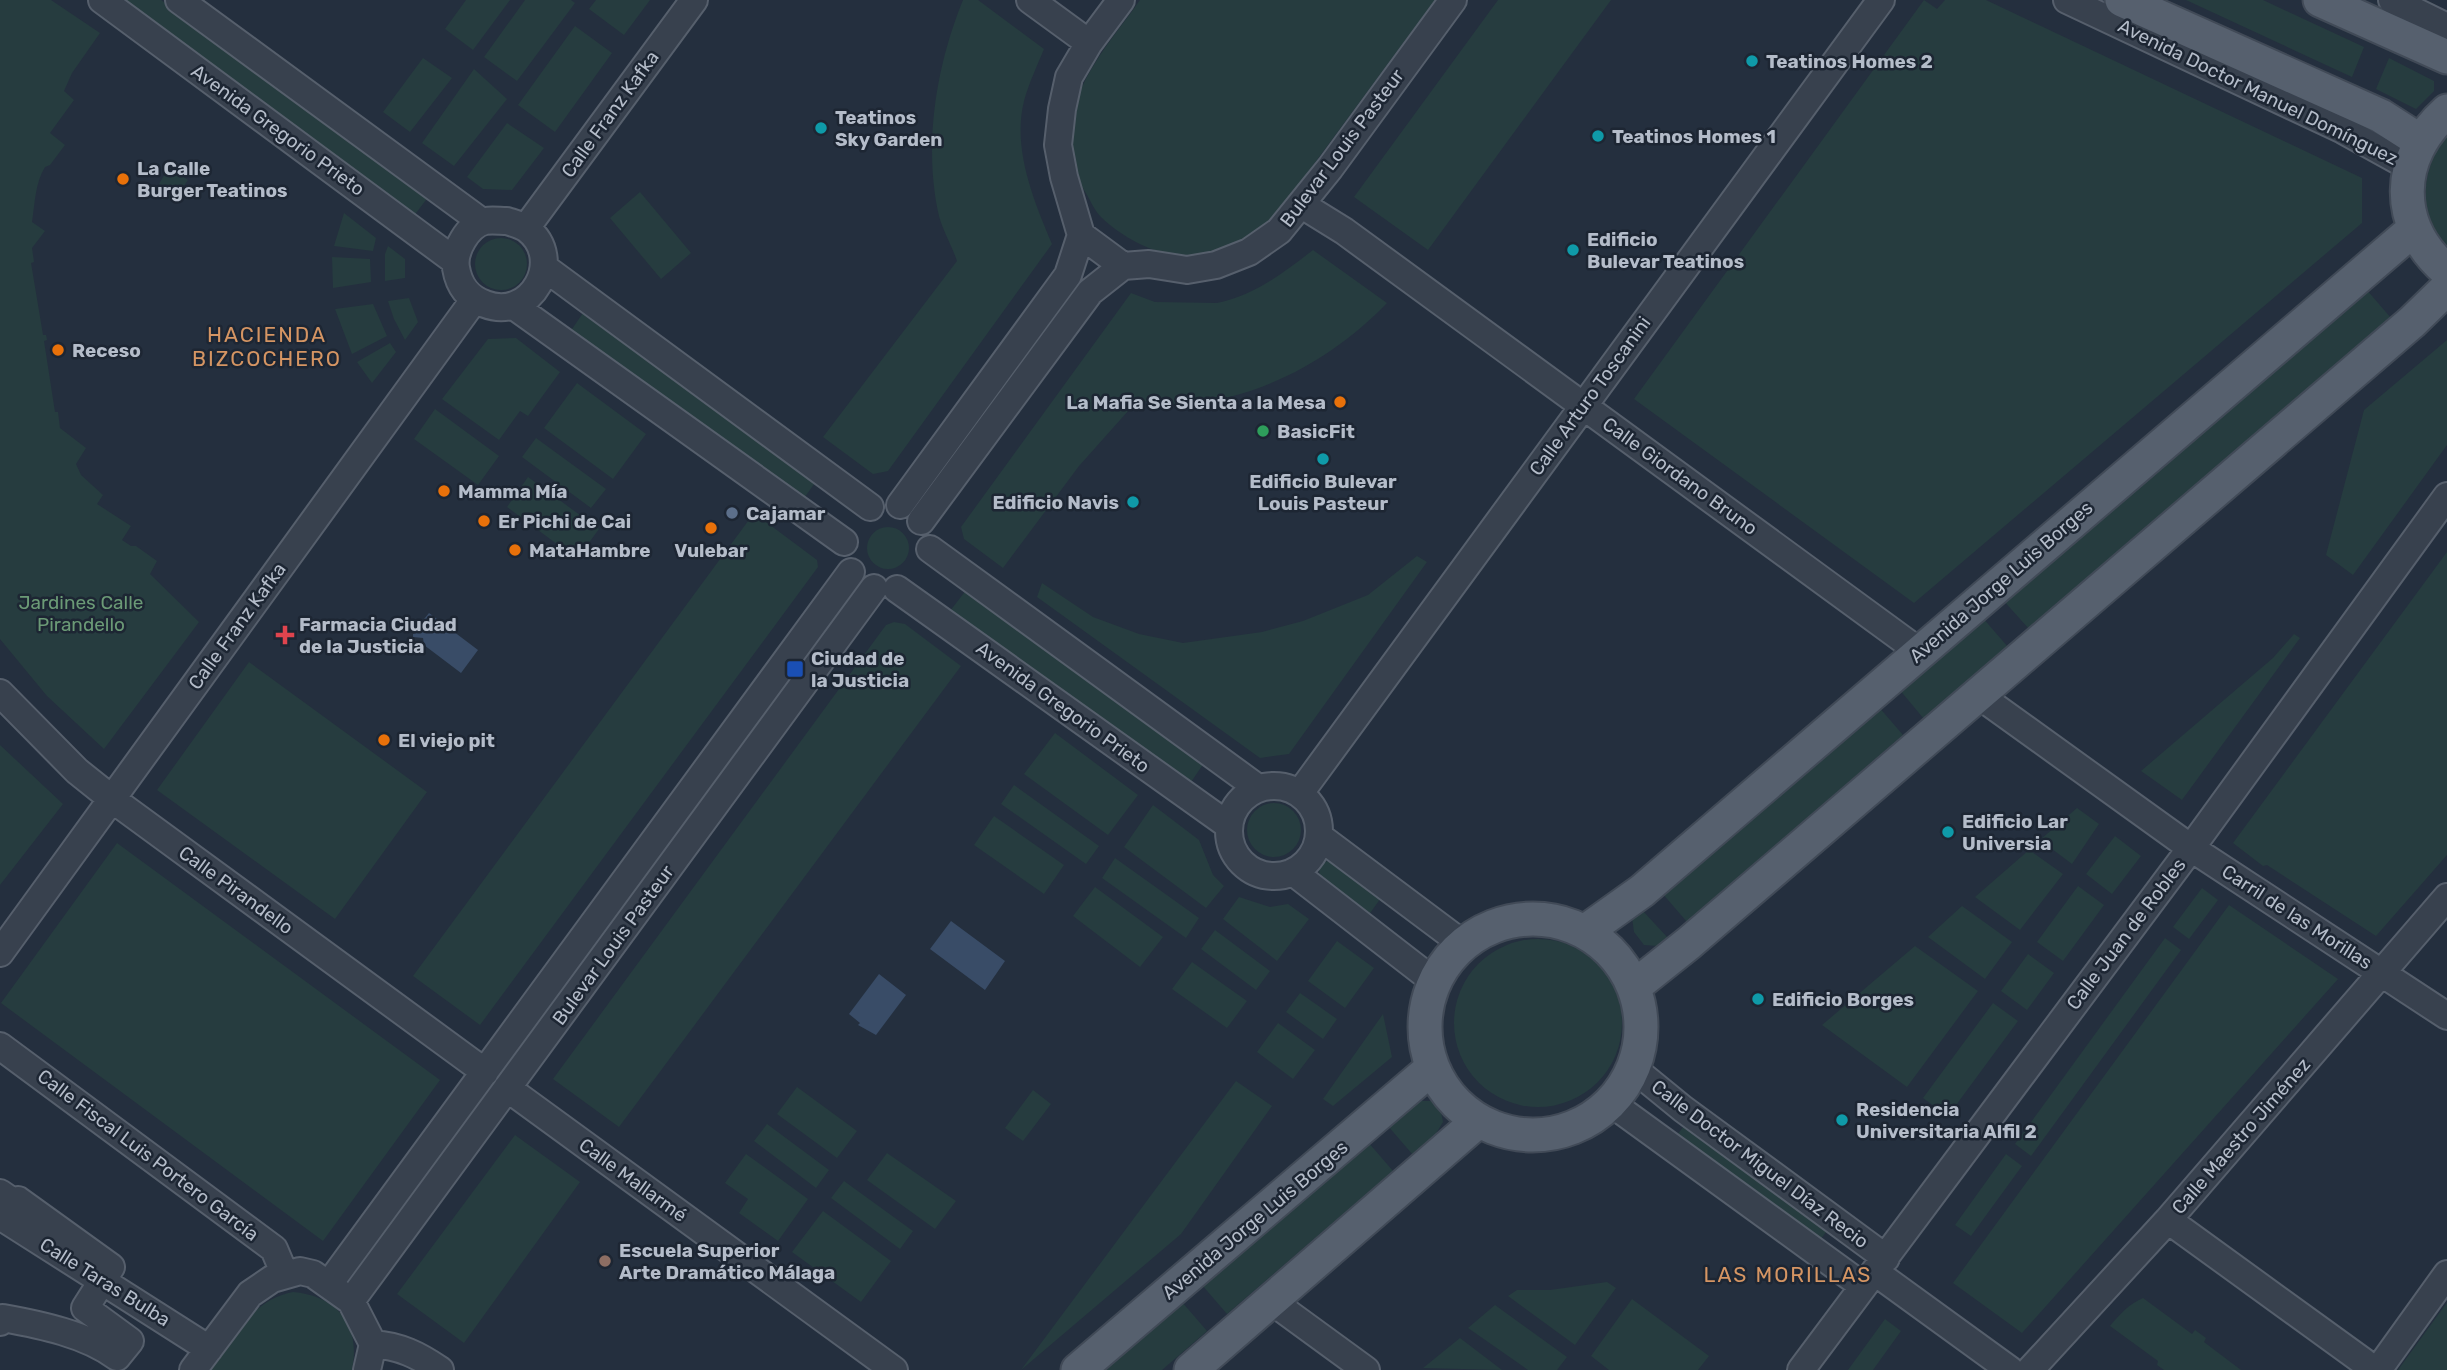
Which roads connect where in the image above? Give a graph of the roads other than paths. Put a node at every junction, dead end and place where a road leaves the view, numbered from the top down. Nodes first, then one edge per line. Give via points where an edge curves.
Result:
1 (102, 0) edge
2 (179, 0) edge
3 (694, 0) edge
4 (1030, 0) edge
5 (1122, 0) edge
6 (1453, 0) edge
7 (1881, 0) edge
8 (2067, 0) edge
9 (2122, 0) edge
10 (2320, 0) edge
11 (2392, 0) edge
12 (2447, 27) edge
13 (1090, 44) junction
14 (2447, 57) edge
15 (2447, 111) edge
16 (2415, 154) junction
17 (1302, 205) junction
18 (482, 222) junction
19 (526, 228) junction
20 (2414, 229) junction
21 (1081, 235) junction
22 (455, 261) junction
23 (1123, 266) junction
24 (545, 268) junction
25 (2447, 271) edge
26 (2447, 288) edge
27 (474, 300) junction
28 (514, 306) junction
29 (1583, 405) junction
30 (2447, 496) edge
31 (900, 505) junction
32 (870, 507) junction
33 (921, 521) junction
34 (844, 542) junction
35 (930, 549) junction
36 (851, 572) junction
37 (886, 589) junction
38 (1920, 652) junction
39 (0, 693) edge
40 (1976, 694) junction
41 (1258, 788) junction
42 (1300, 793) junction
43 (112, 799) junction
44 (1228, 825) junction
45 (1320, 837) junction
46 (2191, 848) junction
47 (1293, 872) junction
48 (2447, 897) edge
49 (1586, 931) junction
50 (1463, 944) junction
51 (0, 953) edge
52 (2381, 972) junction
53 (1435, 982) junction
54 (1635, 986) junction
55 (2447, 1016) edge
56 (0, 1046) edge
57 (1432, 1068) junction
58 (1634, 1069) junction
59 (485, 1072) junction
60 (507, 1088) junction
61 (1611, 1103) junction
62 (1478, 1121) junction
63 (0, 1192) edge
64 (0, 1216) edge
65 (2168, 1220) junction
66 (1874, 1272) junction
67 (2447, 1274) edge
68 (285, 1275) junction
69 (102, 1281) junction
70 (329, 1284) junction
71 (1269, 1300) junction
72 (351, 1301) junction
73 (0, 1322) edge
74 (373, 1344) junction
75 (209, 1349) junction
76 (2371, 1366) edge
77 (193, 1370) edge
78 (367, 1370) edge
79 (440, 1370) edge
80 (894, 1370) edge
81 (1078, 1370) edge
82 (1191, 1370) edge
83 (1366, 1370) edge
84 (1801, 1370) edge
85 (2010, 1370) edge
86 (2029, 1370) edge

1 - 22 street, Avenida Gregorio Prieto
2 - 18 street
3 - 19 street, Calle Franz Kafka
4 - 13 street
5 - 13 street
6 - 17 street, Bulevar Louis Pasteur
7 - 29 street, Calle Arturo Toscanini
8 - 16 street, Avenida Doctor Manuel Domínguez via 2343,130
9 - 16 main road, Avenida Doctor Manuel Domínguez via 2381,116
10 - 14 main road
11 - 12 street
13 - 21 street via 1069,77 1058,145
15 - 16 main road via 2432,125
16 - 20 main road via 2407,197
17 - 23 street, Bulevar Louis Pasteur via 1279,231 1249,252 1216,265 1187,270 1149,264
17 - 29 street, Calle Giordano Bruno
18 - 19 street via 507,221
18 - 22 street via 464,239
19 - 24 street via 541,249
20 - 25 main road via 2431,257
20 - 38 main road, Avenida Jorge Luis Borges
21 - 23 street
21 - 31 street via 1068,275
22 - 27 street via 463,289
23 - 33 street via 1090,292
24 - 28 street via 538,285
24 - 32 street
26 - 40 main road
27 - 28 street via 494,307
27 - 43 street, Calle Franz Kafka
28 - 34 street
29 - 38 street, Calle Giordano Bruno
29 - 42 street, Calle Arturo Toscanini
30 - 46 street, Calle Juan de Robles
31 - 32 street
31 - 33 street
32 - 34 street via 852,521
33 - 35 street
34 - 36 street
35 - 37 street via 920,574 910,583
35 - 41 street
36 - 37 street via 861,582
36 - 59 street, Bulevar Louis Pasteur
37 - 44 street, Avenida Gregorio Prieto
37 - 60 street, Bulevar Louis Pasteur
38 - 49 main road, Avenida Jorge Luis Borges via 1642,891
39 - 43 street, Calle Pirandello
40 - 46 street, Carril de las Morillas
40 - 54 main road
41 - 42 street via 1282,786
41 - 44 street via 1237,803
42 - 45 street via 1315,810
43 - 51 street, Calle Franz Kafka
43 - 59 street, Calle Pirandello
44 - 47 street via 1232,850 1243,866 1262,876
45 - 47 street via 1309,861
45 - 50 street
46 - 52 street, Carril de las Morillas
46 - 66 street, Calle Juan de Robles
47 - 53 street
48 - 52 street, Calle Maestro Jiménez
49 - 50 main road via 1556,920 1523,918 1491,927
49 - 54 main road via 1615,955
50 - 53 main road
52 - 55 street, Carril de las Morillas
52 - 65 street, Calle Maestro Jiménez
53 - 57 main road via 1424,1032
54 - 58 main road via 1642,1042
56 - 68 street, Calle Fiscal Luis Portero García via 274,1249
57 - 62 main road via 1456,1104
57 - 81 main road, Avenida Jorge Luis Borges
58 - 61 main road
58 - 66 street, Calle Doctor Miguel Díaz Recio
59 - 70 street, Bulevar Louis Pasteur
60 - 72 street, Bulevar Louis Pasteur
60 - 80 street, Calle Mallarmé
61 - 62 main road via 1582,1125 1547,1135 1511,1134
61 - 66 street, Calle Doctor Miguel Díaz Recio
62 - 71 main road
63 - 69 street via 16,1204 18,1200 111,1268
64 - 69 street, Calle Taras Bulba
65 - 76 street
65 - 86 street, Calle Maestro Jiménez
66 - 84 street, Calle Juan de Robles
66 - 85 street, Calle Doctor Miguel Díaz Recio
67 - 76 street
68 - 70 street via 300,1271
68 - 75 street via 250,1294
69 - 73 street via 85,1308 130,1341 117,1357 61,1332 3,1318
69 - 75 street, Calle Taras Bulba
70 - 72 street
71 - 82 main road
71 - 83 street
72 - 74 street
74 - 78 street
74 - 79 street via 414,1353
75 - 77 street

